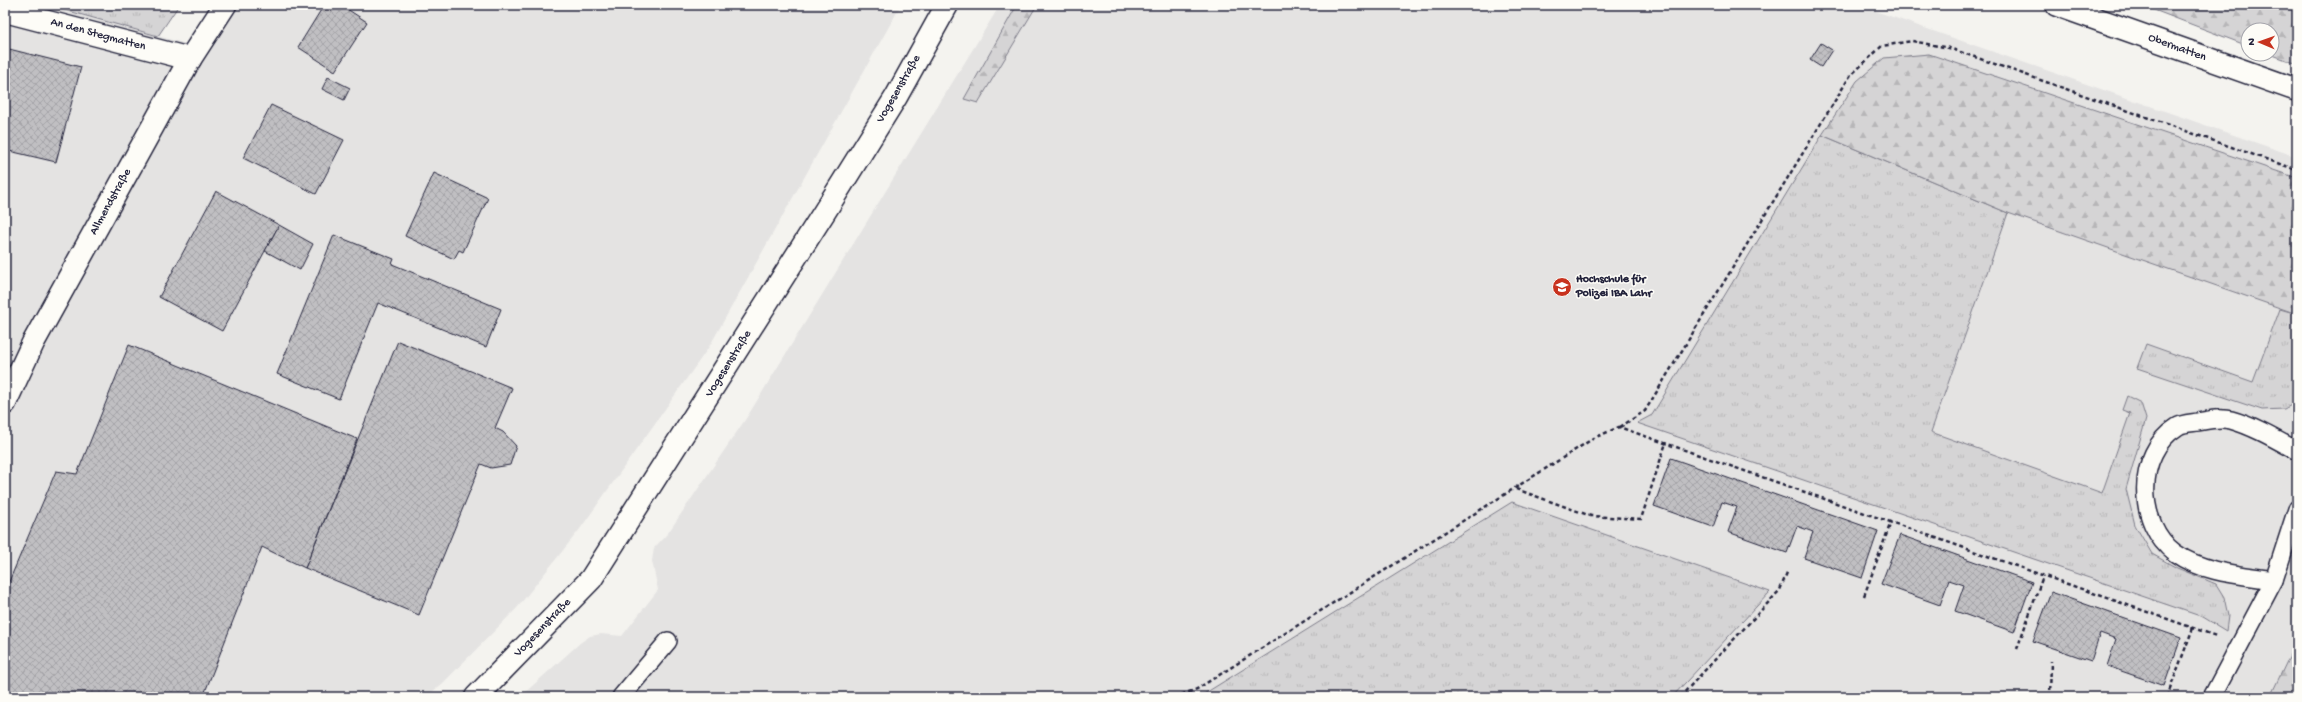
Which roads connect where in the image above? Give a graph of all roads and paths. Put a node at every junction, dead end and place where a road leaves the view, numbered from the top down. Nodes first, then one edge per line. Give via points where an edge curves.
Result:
1 (225, 5) edge
2 (947, 5) edge
3 (2057, 5) edge
4 (5, 11) edge
5 (190, 60) junction
6 (2297, 90) edge
7 (2297, 170) edge
8 (5, 403) edge
9 (1619, 427) junction
10 (1666, 443) junction
11 (2297, 451) edge
12 (1515, 489) junction
13 (2297, 509) edge
14 (1891, 522) junction
15 (1788, 570) dead end
16 (2043, 576) junction
17 (2274, 580) junction
18 (1864, 596) dead end
19 (2193, 628) junction
20 (668, 641) dead end
21 (2239, 644) junction
22 (2017, 650) dead end
23 (2051, 661) dead end
24 (476, 697) edge
25 (620, 697) edge
26 (1175, 697) edge
27 (1680, 697) edge
28 (2050, 697) edge
29 (2167, 697) edge
30 (2212, 697) edge

1 - 5 street, Allmendstraße
2 - 24 street, Vogesenstraße via 896,96 826,211 591,579
3 - 6 street, Obermatten
4 - 5 street, An den Stegmatten
5 - 8 street, Allmendstraße via 33,343
7 - 9 path via 1949,48 1912,41 1882,46 1850,76 1645,411
9 - 10 path
9 - 12 path via 1594,438
10 - 12 path via 1641,519 1591,516
10 - 14 path
11 - 17 lane via 2230,420 2211,419 2178,426 2156,448 2148,473 2148,516 2159,536 2174,552 2190,562 2214,570
12 - 26 path via 1197,689
13 - 17 lane
14 - 16 path
14 - 18 path
15 - 27 path via 1780,590
16 - 19 path
16 - 22 path
17 - 21 lane
19 - 21 path
19 - 29 path
20 - 25 lane
21 - 30 lane
23 - 28 path

